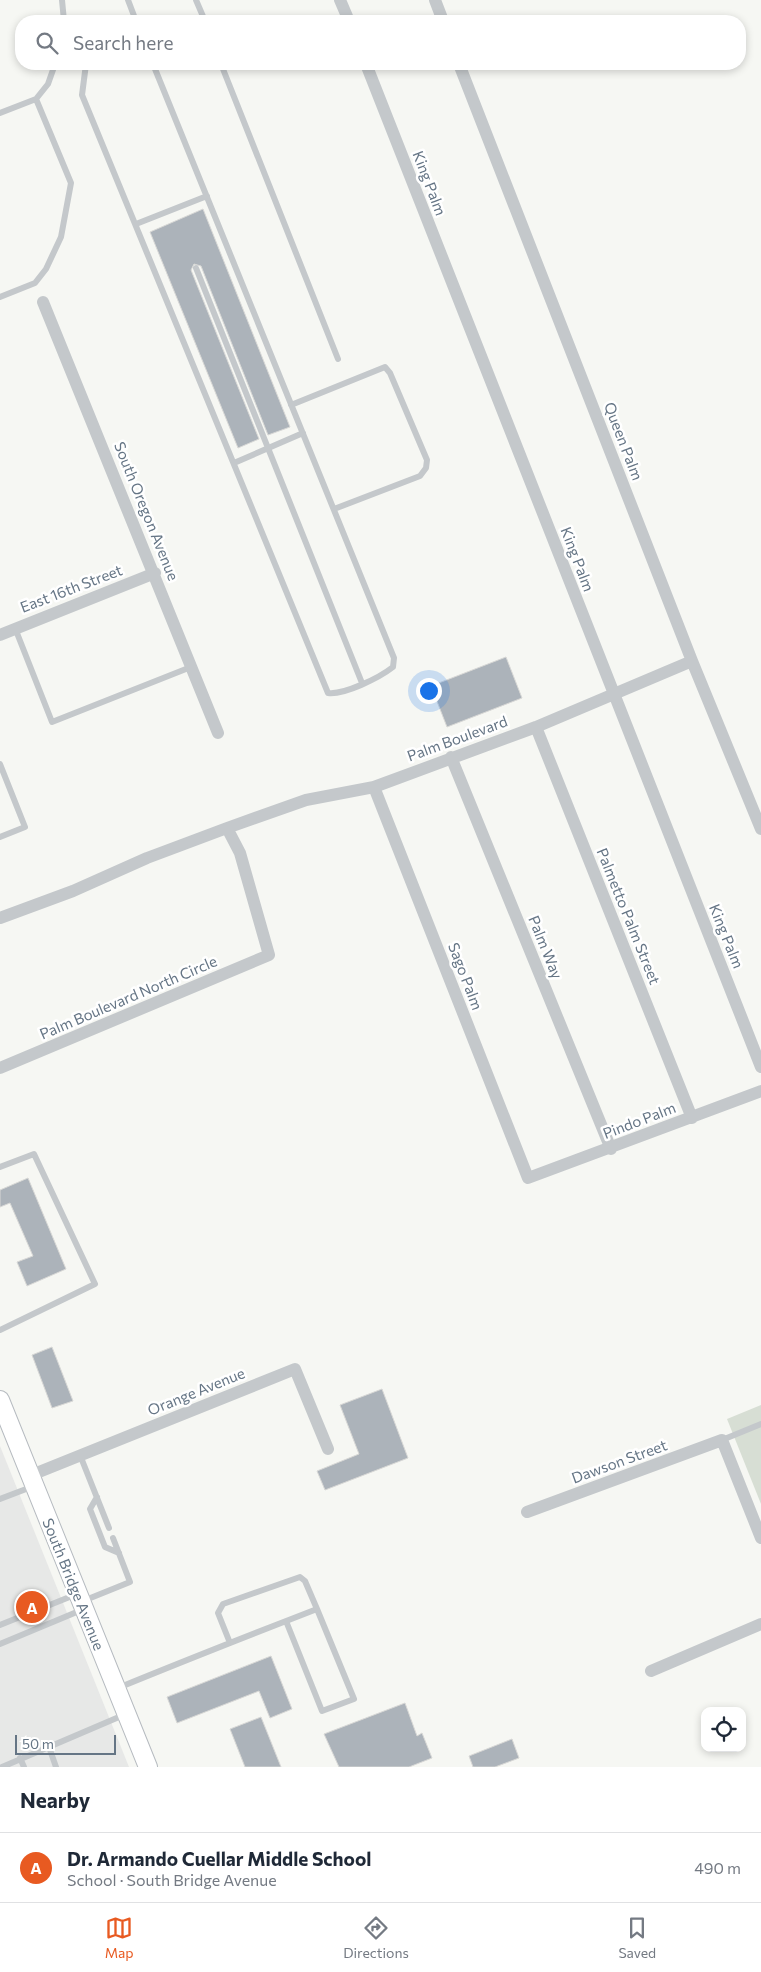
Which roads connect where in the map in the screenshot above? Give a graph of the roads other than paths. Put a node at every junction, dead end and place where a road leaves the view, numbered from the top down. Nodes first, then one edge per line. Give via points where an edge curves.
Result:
1 (62, 0) edge
2 (128, 0) edge
3 (196, 0) edge
4 (340, 0) edge
5 (434, 0) edge
6 (63, 15) edge
7 (134, 15) edge
8 (202, 15) edge
9 (346, 15) edge
10 (440, 15) edge
11 (53, 70) edge
12 (85, 70) edge
13 (155, 70) edge
14 (223, 70) edge
15 (368, 70) edge
16 (461, 70) edge
17 (36, 99) junction
18 (0, 113) edge
19 (206, 196) junction
20 (136, 224) junction
21 (196, 268) dead end
22 (0, 297) edge
23 (43, 302) dead end
24 (338, 359) dead end
25 (291, 405) junction
26 (302, 433) junction
27 (267, 448) junction
28 (234, 463) junction
29 (334, 509) junction
30 (155, 573) junction
31 (15, 628) junction
32 (0, 635) edge
33 (692, 661) junction
34 (191, 667) junction
35 (362, 683) junction
36 (614, 694) junction
37 (536, 727) junction
38 (218, 733) dead end
39 (451, 757) junction
40 (0, 764) edge
41 (374, 787) junction
42 (227, 828) junction
43 (761, 829) edge
44 (0, 837) edge
45 (0, 918) edge
46 (761, 1067) edge
47 (0, 1068) edge
48 (761, 1091) edge
49 (692, 1118) junction
50 (610, 1149) junction
51 (0, 1167) edge
52 (528, 1178) joint
53 (0, 1330) edge
54 (0, 1400) edge
55 (761, 1424) edge
56 (722, 1440) junction
57 (328, 1449) dead end
58 (80, 1455) junction
59 (31, 1481) junction
60 (97, 1498) junction
61 (0, 1499) edge
62 (527, 1512) dead end
63 (109, 1528) dead end
64 (114, 1538) dead end
65 (761, 1538) edge
66 (119, 1553) junction
67 (81, 1601) junction
68 (317, 1609) junction
69 (286, 1621) junction
70 (761, 1624) edge
71 (0, 1625) edge
72 (230, 1643) junction
73 (0, 1644) edge
74 (651, 1671) dead end
75 (116, 1688) junction
76 (126, 1714) junction
77 (48, 1747) junction
78 (20, 1758) junction
79 (2, 1767) edge
80 (24, 1767) edge
81 (56, 1767) edge
82 (148, 1767) edge

1 - 6 lane
2 - 7 lane
3 - 8 lane
4 - 9 street
5 - 10 street
11 - 17 lane via 48,84
12 - 20 lane via 82,95
13 - 19 lane
14 - 24 lane
15 - 36 street, King Palm
16 - 33 street, Queen Palm
17 - 18 lane
17 - 22 lane via 72,183 60,237 46,269 35,283
19 - 20 lane
19 - 25 lane
20 - 28 lane
21 - 27 lane
23 - 30 street, South Oregon Avenue
25 - 26 lane
25 - 29 lane via 384,367 390,373 427,460 420,476
26 - 27 lane
26 - 29 lane
27 - 28 lane
27 - 35 lane
28 - 35 lane via 328,693 336,694
29 - 35 lane via 394,658 393,667
30 - 31 street, East 16th Street
30 - 34 street, South Oregon Avenue
31 - 32 street, East 16th Street
31 - 34 lane via 52,722
33 - 36 street, Palm Boulevard
33 - 43 street, Queen Palm
34 - 38 street, South Oregon Avenue
36 - 37 street, Palm Boulevard
36 - 46 street, King Palm
37 - 39 street, Palm Boulevard
37 - 49 street, Palmetto Palm Street
39 - 41 street, Palm Boulevard
39 - 50 street, Palm Way
40 - 44 lane via 25,827
41 - 42 street, Palm Boulevard via 306,800
41 - 52 street, Sago Palm
42 - 45 street
42 - 47 street, Palm Boulevard North Circle via 240,853 269,955
48 - 49 street, Pindo Palm
49 - 50 street, Pindo Palm
50 - 52 street, Pindo Palm
51 - 53 lane via 34,1154 95,1284
54 - 59 street, South Bridge Avenue
55 - 56 lane
56 - 62 street, Dawson Street
56 - 65 street
57 - 58 street, Orange Avenue via 295,1369
58 - 59 street, Orange Avenue
58 - 60 lane
59 - 61 lane
59 - 67 street, South Bridge Avenue
60 - 63 lane
60 - 66 lane via 90,1509 105,1547
64 - 66 lane
66 - 67 lane via 130,1582
67 - 71 lane
67 - 73 lane
67 - 75 street, South Bridge Avenue
68 - 69 lane
68 - 69 lane via 354,1699 322,1711
68 - 72 lane via 305,1581 300,1577 223,1604 218,1613
69 - 72 lane
70 - 74 street
72 - 75 lane
75 - 76 street, South Bridge Avenue
76 - 77 lane
76 - 82 street, South Bridge Avenue
77 - 78 lane
77 - 81 lane
78 - 79 lane
78 - 80 lane

